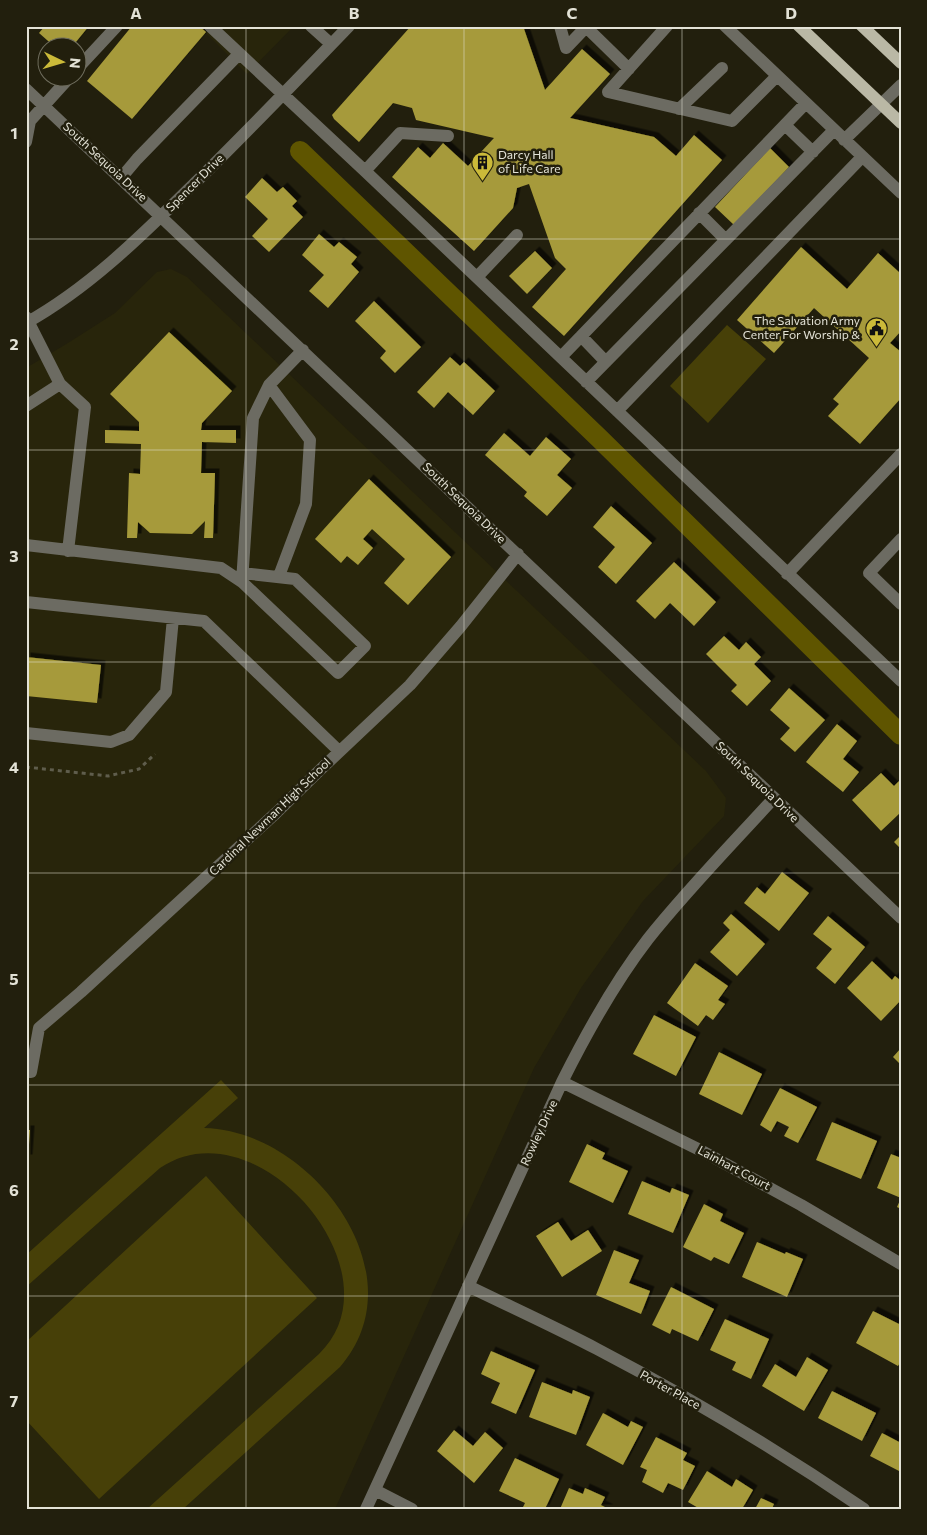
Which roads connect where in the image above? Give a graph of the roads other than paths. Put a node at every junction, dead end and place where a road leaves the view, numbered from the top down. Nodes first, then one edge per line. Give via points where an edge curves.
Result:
1 (117, 26) edge
2 (210, 26) edge
3 (311, 26) edge
4 (349, 26) edge
5 (560, 26) edge
6 (667, 26) edge
7 (725, 26) edge
8 (799, 26) edge
9 (862, 26) edge
10 (586, 27) edge
11 (331, 44) junction
12 (239, 54) junction
13 (88, 57) edge
14 (901, 63) edge
15 (722, 68) dead end
16 (629, 69) junction
17 (777, 76) junction
18 (901, 85) edge
19 (59, 88) edge
20 (26, 89) edge
21 (283, 96) junction
22 (806, 103) junction
23 (881, 104) junction
24 (43, 105) junction
25 (679, 109) junction
26 (901, 123) edge
27 (785, 125) junction
28 (834, 130) junction
29 (448, 136) dead end
30 (844, 140) junction
31 (26, 142) edge
32 (813, 152) junction
33 (862, 157) junction
34 (365, 171) junction
35 (121, 178) junction
36 (901, 193) edge
37 (699, 213) junction
38 (162, 216) junction
39 (517, 235) dead end
40 (726, 240) junction
41 (477, 277) junction
42 (27, 320) edge
43 (581, 336) junction
44 (303, 350) junction
45 (560, 357) junction
46 (606, 362) junction
47 (586, 382) junction
48 (60, 384) junction
49 (269, 385) junction
50 (26, 406) edge
51 (617, 411) junction
52 (901, 454) edge
53 (901, 539) edge
54 (26, 545) edge
55 (68, 550) junction
56 (518, 554) junction
57 (788, 574) junction
58 (279, 576) junction
59 (242, 578) junction
60 (26, 602) edge
61 (901, 604) edge
62 (173, 618) junction
63 (901, 681) edge
64 (26, 733) edge
65 (340, 751) junction
66 (774, 798) junction
67 (901, 918) edge
68 (26, 1072) edge
69 (562, 1082) junction
70 (901, 1264) edge
71 (468, 1286) junction
72 (375, 1490) junction
73 (366, 1509) edge
74 (412, 1509) edge
75 (864, 1509) edge

1 - 13 street
2 - 12 street
3 - 11 street
4 - 11 street, Spencer Drive
5 - 10 street via 566,48
6 - 16 street
7 - 17 street
8 - 23 main road
9 - 14 main road
10 - 16 street
11 - 21 street, Spencer Drive
12 - 21 street
12 - 35 street
15 - 25 street
16 - 25 street via 608,92
17 - 22 street
17 - 25 street via 732,121
18 - 23 street
19 - 24 street
20 - 24 street, South Sequoia Drive
21 - 34 street
21 - 38 street, Spencer Drive
22 - 27 street
22 - 28 street
23 - 26 main road
23 - 30 street
24 - 31 street via 30,121
24 - 35 street, South Sequoia Drive
27 - 32 street
27 - 37 street
28 - 30 street
28 - 32 street
29 - 34 street via 400,134
30 - 33 street
32 - 40 street
33 - 36 street
33 - 51 street
34 - 41 street
35 - 38 street, South Sequoia Drive
37 - 40 street
37 - 43 street
38 - 42 street, Spencer Drive via 123,254 85,284
38 - 44 street, South Sequoia Drive
39 - 41 street
40 - 46 street
41 - 45 street
42 - 48 street
43 - 45 street
43 - 46 street
44 - 49 street
44 - 56 street, South Sequoia Drive
45 - 47 street
46 - 47 street
47 - 51 street
48 - 50 street
48 - 55 street via 85,407
49 - 58 street via 310,440 306,504
49 - 59 street via 253,418
51 - 57 street
52 - 57 street
53 - 61 street via 869,573
54 - 55 street
55 - 59 street via 221,568
56 - 65 street, Cardinal Newman High School via 410,685
56 - 66 street, South Sequoia Drive
57 - 63 street
58 - 59 street
58 - 59 street via 295,579 365,646 338,673
60 - 62 street
62 - 64 street via 166,692 129,735 111,742
62 - 65 street via 204,621
65 - 68 street, Cardinal Newman High School via 39,1028 31,1072
66 - 67 street, South Sequoia Drive
66 - 69 street, Rowley Drive via 647,940 614,987
69 - 70 street, Lainhart Court via 709,1154
69 - 71 street, Rowley Drive
71 - 72 street, Rowley Drive
71 - 75 street, Porter Place via 598,1350 719,1417
72 - 73 street, Rowley Drive
72 - 74 street

